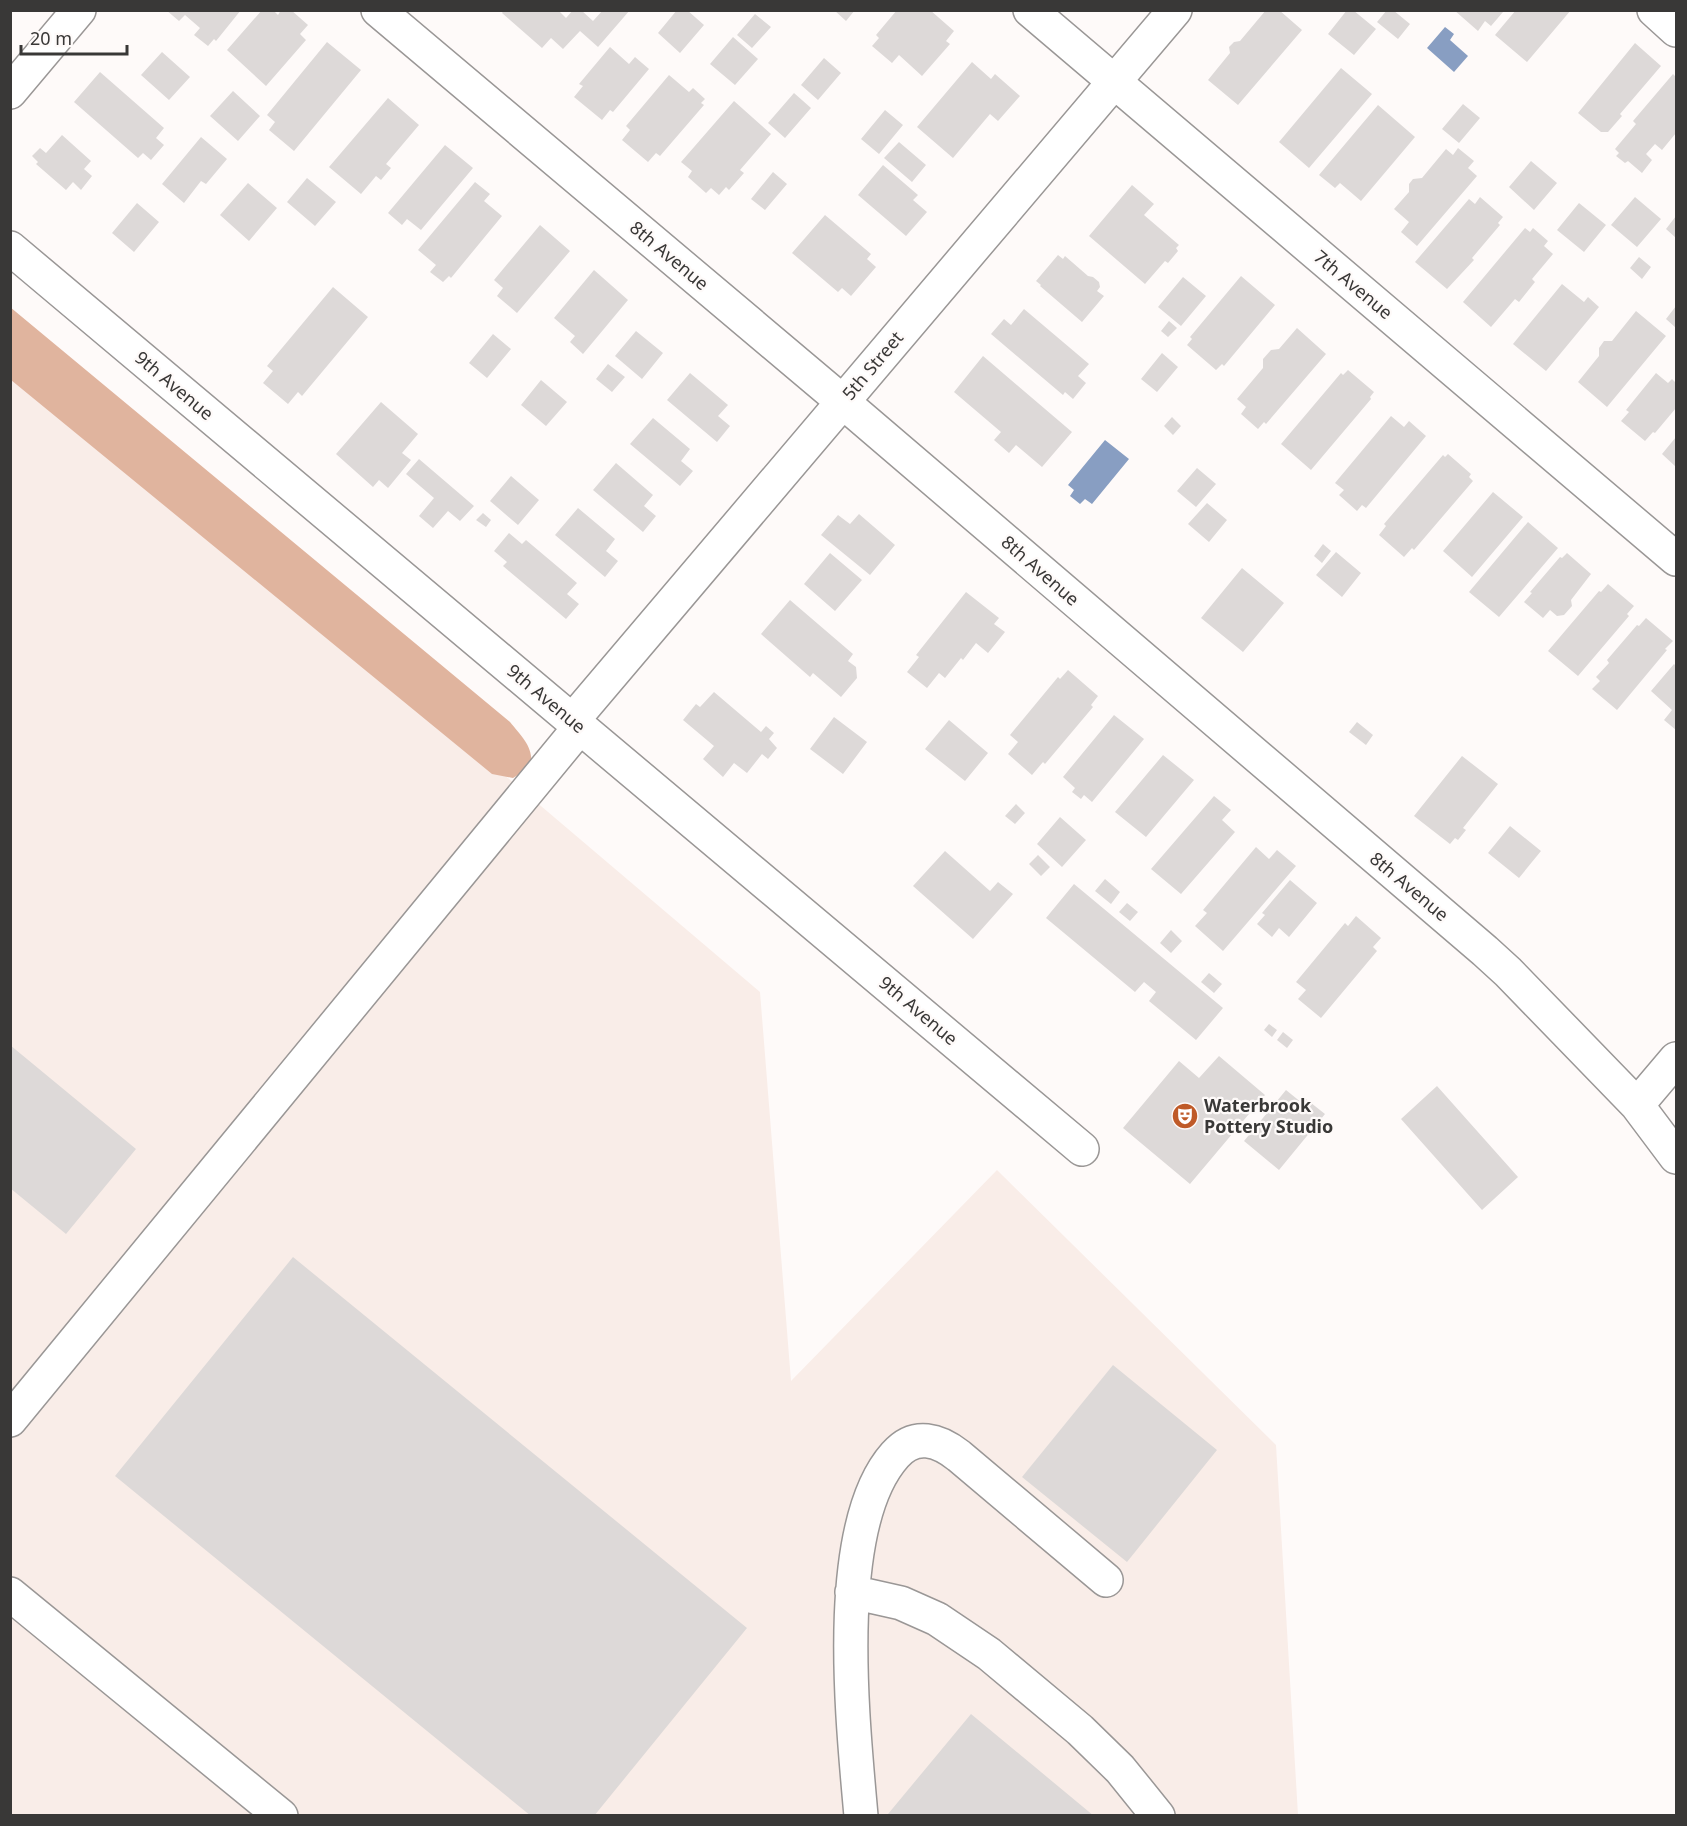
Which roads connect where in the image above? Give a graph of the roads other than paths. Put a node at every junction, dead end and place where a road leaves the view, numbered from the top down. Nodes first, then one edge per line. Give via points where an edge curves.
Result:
1 (79, 10) edge
2 (378, 10) edge
3 (1030, 10) edge
4 (1175, 10) edge
5 (1654, 10) edge
6 (1677, 30) edge
7 (1114, 83) junction
8 (10, 92) edge
9 (10, 248) edge
10 (843, 402) junction
11 (1677, 559) edge
12 (576, 724) junction
13 (1677, 1059) edge
14 (1637, 1105) junction
15 (1082, 1149) dead end
16 (1677, 1157) edge
17 (10, 1419) edge
18 (1106, 1580) dead end
19 (852, 1592) junction
20 (10, 1594) edge
21 (281, 1815) edge
22 (861, 1815) edge
23 (1158, 1815) edge

1 - 8 street
2 - 10 street, 8th Avenue
3 - 7 street, 7th Avenue
4 - 7 street, 5th Street
5 - 6 street
7 - 10 street, 5th Street
7 - 11 street, 7th Avenue
9 - 12 street, 9th Avenue
10 - 12 street, 5th Street
10 - 14 street, 8th Avenue via 1485,951
12 - 15 street, 9th Avenue
12 - 17 street, 5th Street
13 - 14 street
14 - 16 street, 8th Avenue
18 - 19 street via 959,1456 942,1444 924,1441 906,1444 897,1452 874,1488
19 - 22 street via 850,1635
19 - 23 street via 901,1602 937,1619 989,1654 1120,1768
20 - 21 street

